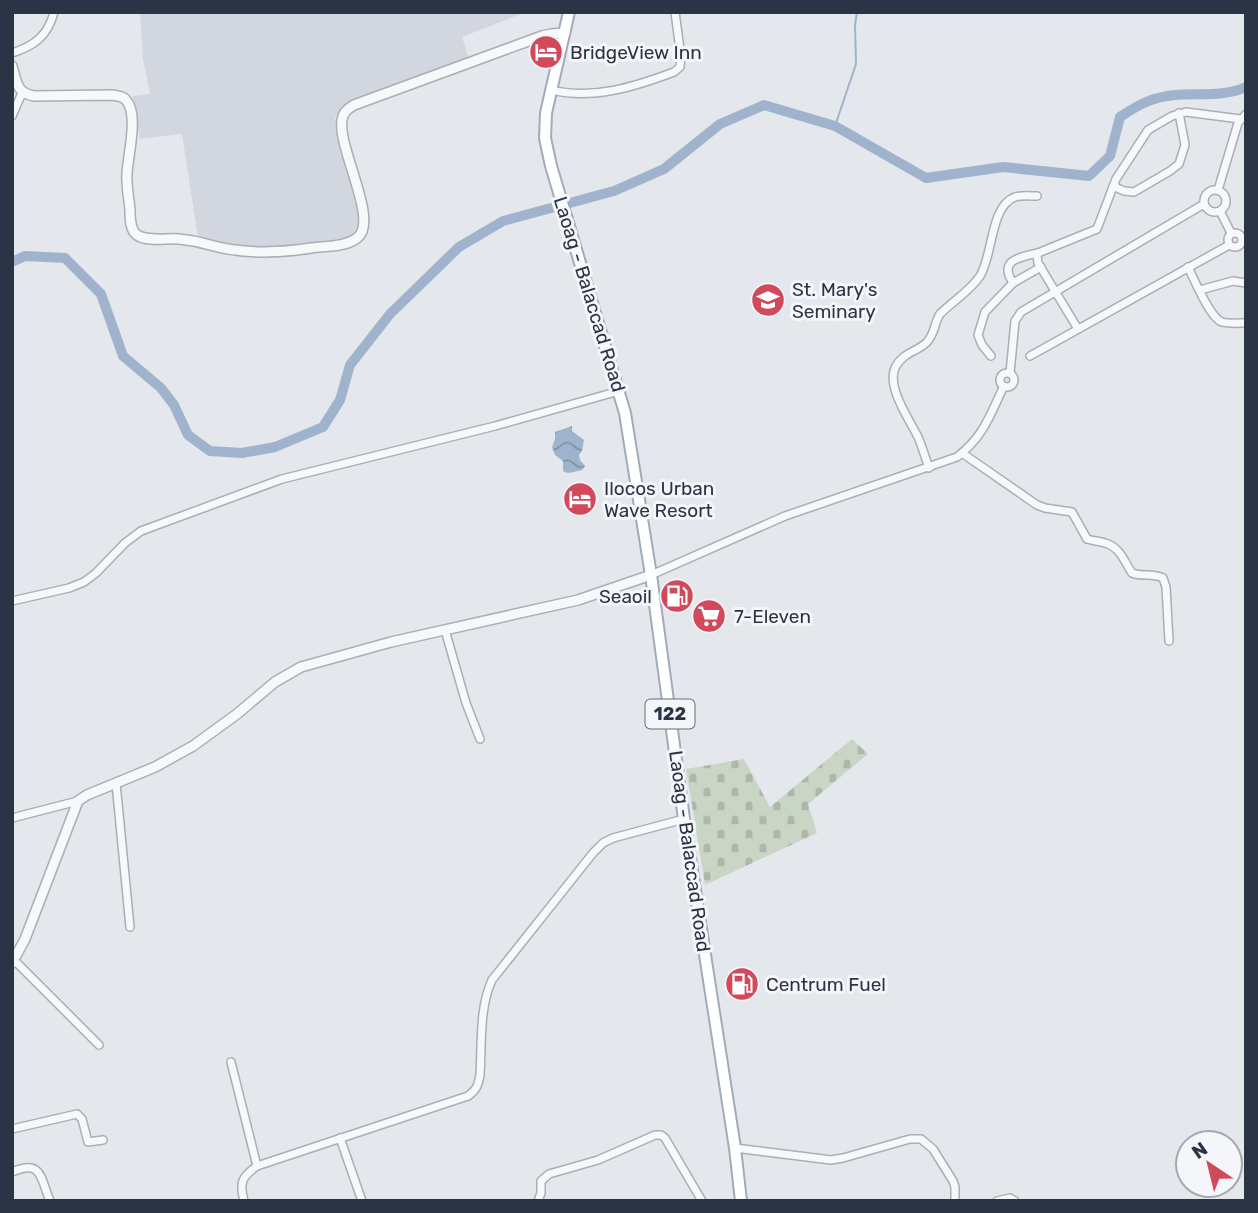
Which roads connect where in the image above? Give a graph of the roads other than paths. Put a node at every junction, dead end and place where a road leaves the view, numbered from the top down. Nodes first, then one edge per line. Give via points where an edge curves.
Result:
1 (54, 12) edge
2 (569, 12) edge
3 (675, 12) edge
4 (565, 33) junction
5 (12, 53) edge
6 (12, 66) edge
7 (551, 90) junction
8 (22, 93) junction
9 (1179, 113) junction
10 (12, 116) edge
11 (1243, 116) edge
12 (1113, 186) junction
13 (1218, 190) junction
14 (1037, 196) dead end
15 (1204, 204) junction
16 (1220, 211) junction
17 (1231, 233) junction
18 (1244, 241) edge
19 (1229, 245) junction
20 (1038, 253) junction
21 (1041, 267) junction
22 (1188, 267) junction
23 (1013, 283) junction
24 (1246, 283) edge
25 (1200, 290) junction
26 (1055, 291) junction
27 (1246, 323) edge
28 (1078, 329) junction
29 (992, 356) dead end
30 (1030, 356) dead end
31 (619, 391) junction
32 (962, 453) junction
33 (929, 468) junction
34 (651, 575) junction
35 (12, 601) edge
36 (445, 630) junction
37 (1169, 642) dead end
38 (480, 739) dead end
39 (116, 783) junction
40 (78, 801) junction
41 (12, 818) edge
42 (684, 819) junction
43 (130, 927) dead end
44 (13, 962) edge
45 (99, 1045) dead end
46 (231, 1062) dead end
47 (12, 1129) edge
48 (340, 1138) junction
49 (103, 1140) dead end
50 (735, 1148) junction
51 (257, 1166) junction
52 (12, 1172) edge
53 (738, 1200) edge
54 (50, 1201) edge
55 (244, 1201) edge
56 (362, 1201) edge
57 (538, 1201) edge
58 (702, 1201) edge
59 (955, 1201) edge
60 (997, 1201) edge
61 (1015, 1201) edge

1 - 5 street via 36,42
2 - 4 main road, Laoag - Balaccad Road / 122
3 - 7 street via 681,57 674,72 609,92
4 - 7 main road, Laoag - Balaccad Road / 122
4 - 8 street via 524,43 346,110 343,134 365,227 351,242 300,250 238,250 138,236 127,178 133,122 126,100 112,95
6 - 8 street
7 - 31 main road, Laoag - Balaccad Road / 122 via 545,127 551,166
8 - 10 street
9 - 11 street
9 - 12 street via 1148,130
9 - 12 street via 1185,145 1176,167 1134,192
11 - 13 street
12 - 20 street via 1097,229
13 - 15 street via 1207,193
13 - 16 street via 1226,202
14 - 33 street via 1018,196 1003,207 979,277 940,314 927,342 902,357 894,369 894,387
15 - 16 street via 1212,212
15 - 26 street
16 - 17 street
17 - 18 street via 1238,233
17 - 19 street
18 - 19 street
19 - 22 street
20 - 21 street
20 - 23 street via 1009,265
21 - 23 street
21 - 26 street
22 - 25 street
22 - 28 street
23 - 29 street via 982,318 979,340
24 - 25 street via 1233,281
25 - 27 street via 1222,322
26 - 28 street
26 - 32 street via 1028,306 1015,321 1010,373 1000,377 1004,386 982,432
28 - 30 street
31 - 34 main road, Laoag - Balaccad Road / 122
31 - 35 street via 282,479 141,531 84,582
32 - 33 street
32 - 37 street via 1037,505 1072,512 1087,539 1114,548 1132,573 1163,578
33 - 34 street via 803,509
34 - 36 street via 578,600
34 - 42 main road, Laoag - Balaccad Road / 122
36 - 38 street
36 - 39 street via 301,667 193,746
39 - 40 street
39 - 43 street
40 - 41 street
40 - 44 street
42 - 48 street via 603,843 492,980 484,1004 475,1091
42 - 50 main road, Laoag - Balaccad Road / 122
44 - 45 street
46 - 51 street
47 - 49 street via 77,1114 87,1140
48 - 51 street
48 - 56 street
50 - 53 main road, Laoag - Balaccad Road / 122
50 - 59 street via 831,1160 921,1139 953,1181
51 - 55 street via 241,1184
52 - 54 street via 35,1168
57 - 58 street via 541,1181 549,1174 598,1160 655,1135 665,1138
60 - 61 street

